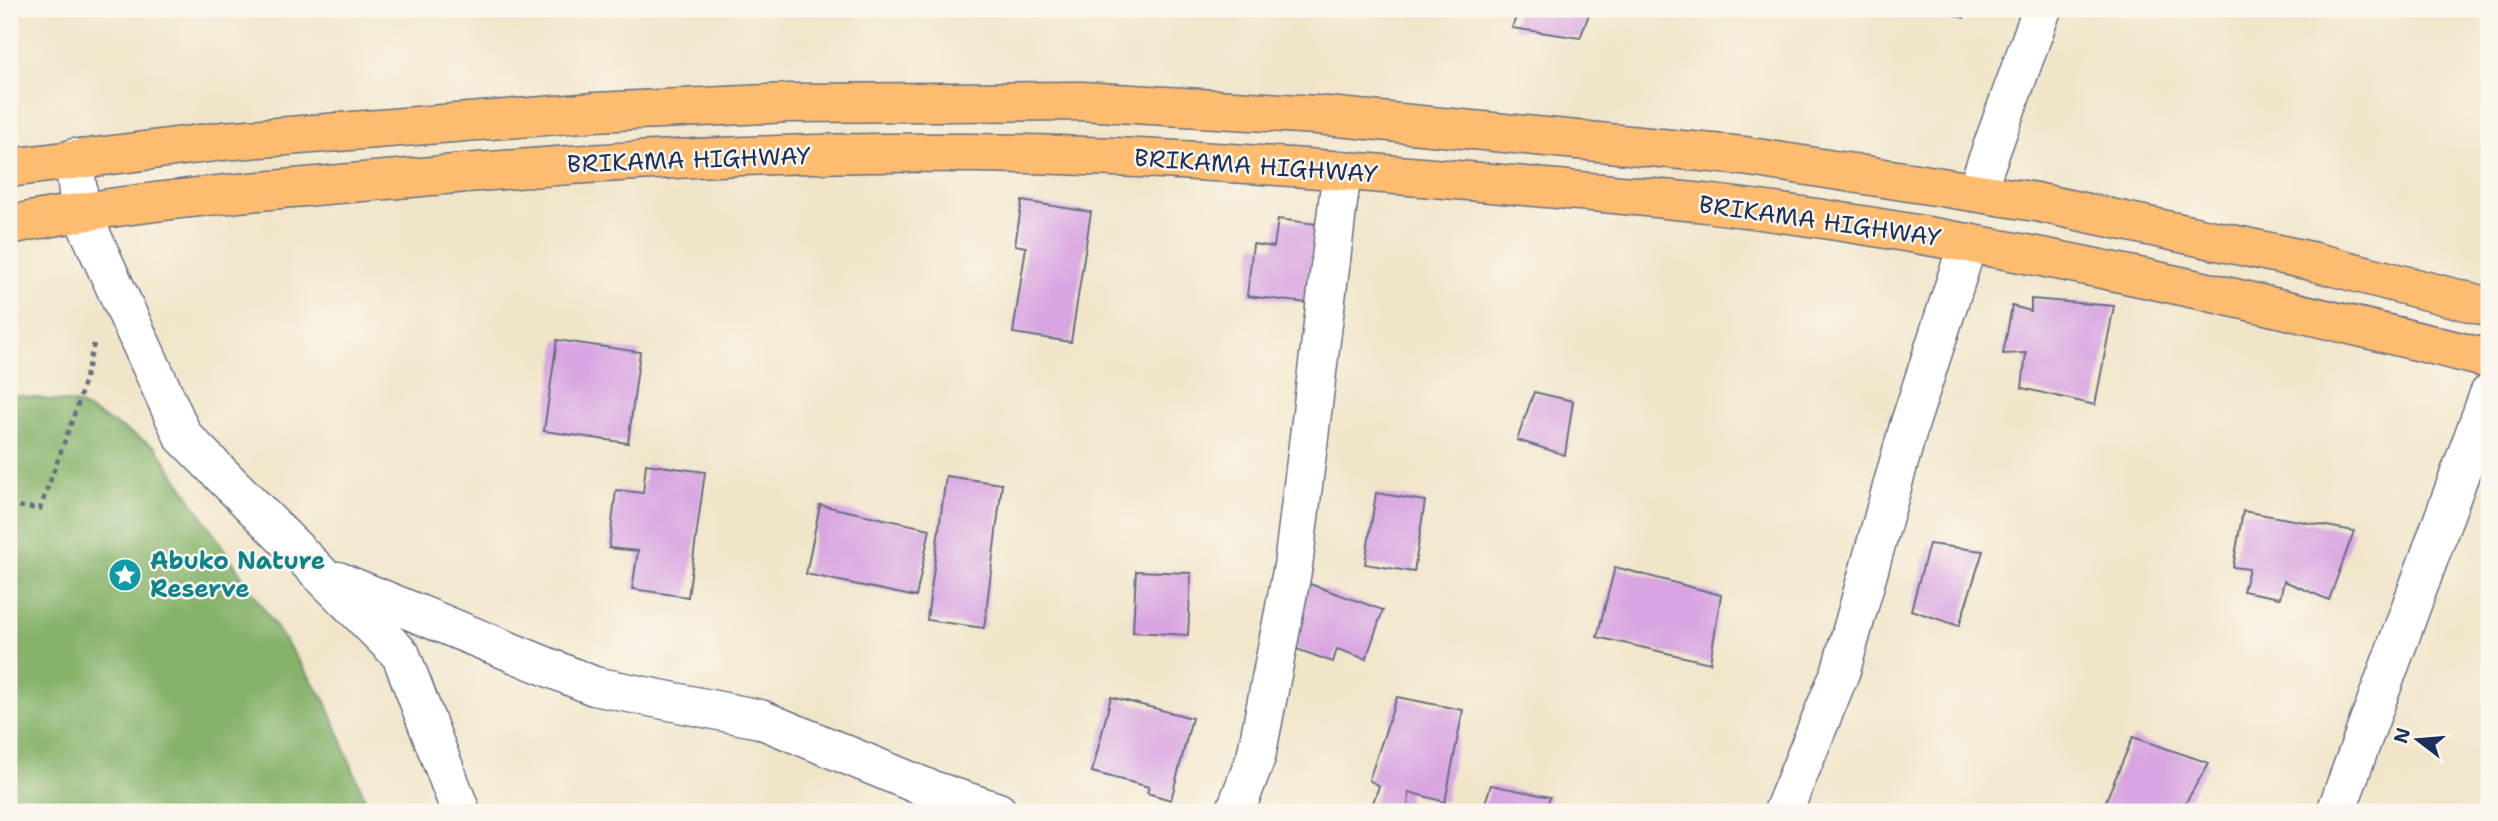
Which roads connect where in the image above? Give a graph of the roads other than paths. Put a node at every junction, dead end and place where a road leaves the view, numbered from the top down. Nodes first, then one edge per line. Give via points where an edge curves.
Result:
1 (2042, 9) edge
2 (74, 158) junction
3 (9, 168) edge
4 (1342, 170) junction
5 (1976, 192) junction
6 (80, 211) junction
7 (9, 225) edge
8 (1968, 243) junction
9 (2489, 307) edge
10 (2489, 359) edge
11 (2489, 394) edge
12 (320, 574) junction
13 (461, 812) edge
14 (998, 812) edge
15 (1235, 812) edge
16 (1783, 812) edge
17 (2336, 812) edge

1 - 5 street
2 - 3 highway, BRIKAMA HIGHWAY
2 - 5 highway, BRIKAMA HIGHWAY via 236,140 595,112 789,103 1082,101 1317,115 1730,154
2 - 6 street
4 - 6 highway, BRIKAMA HIGHWAY via 1083,156 839,153 544,166
4 - 8 highway, BRIKAMA HIGHWAY via 1714,204
4 - 15 street via 1293,566 1256,757
5 - 9 highway, BRIKAMA HIGHWAY via 2311,261
6 - 7 highway, BRIKAMA HIGHWAY
6 - 12 street via 183,436
8 - 10 highway, BRIKAMA HIGHWAY via 2296,311
8 - 16 street via 1909,426 1841,670
11 - 17 street
12 - 13 street via 401,655
12 - 14 street via 594,686 760,719 929,789

